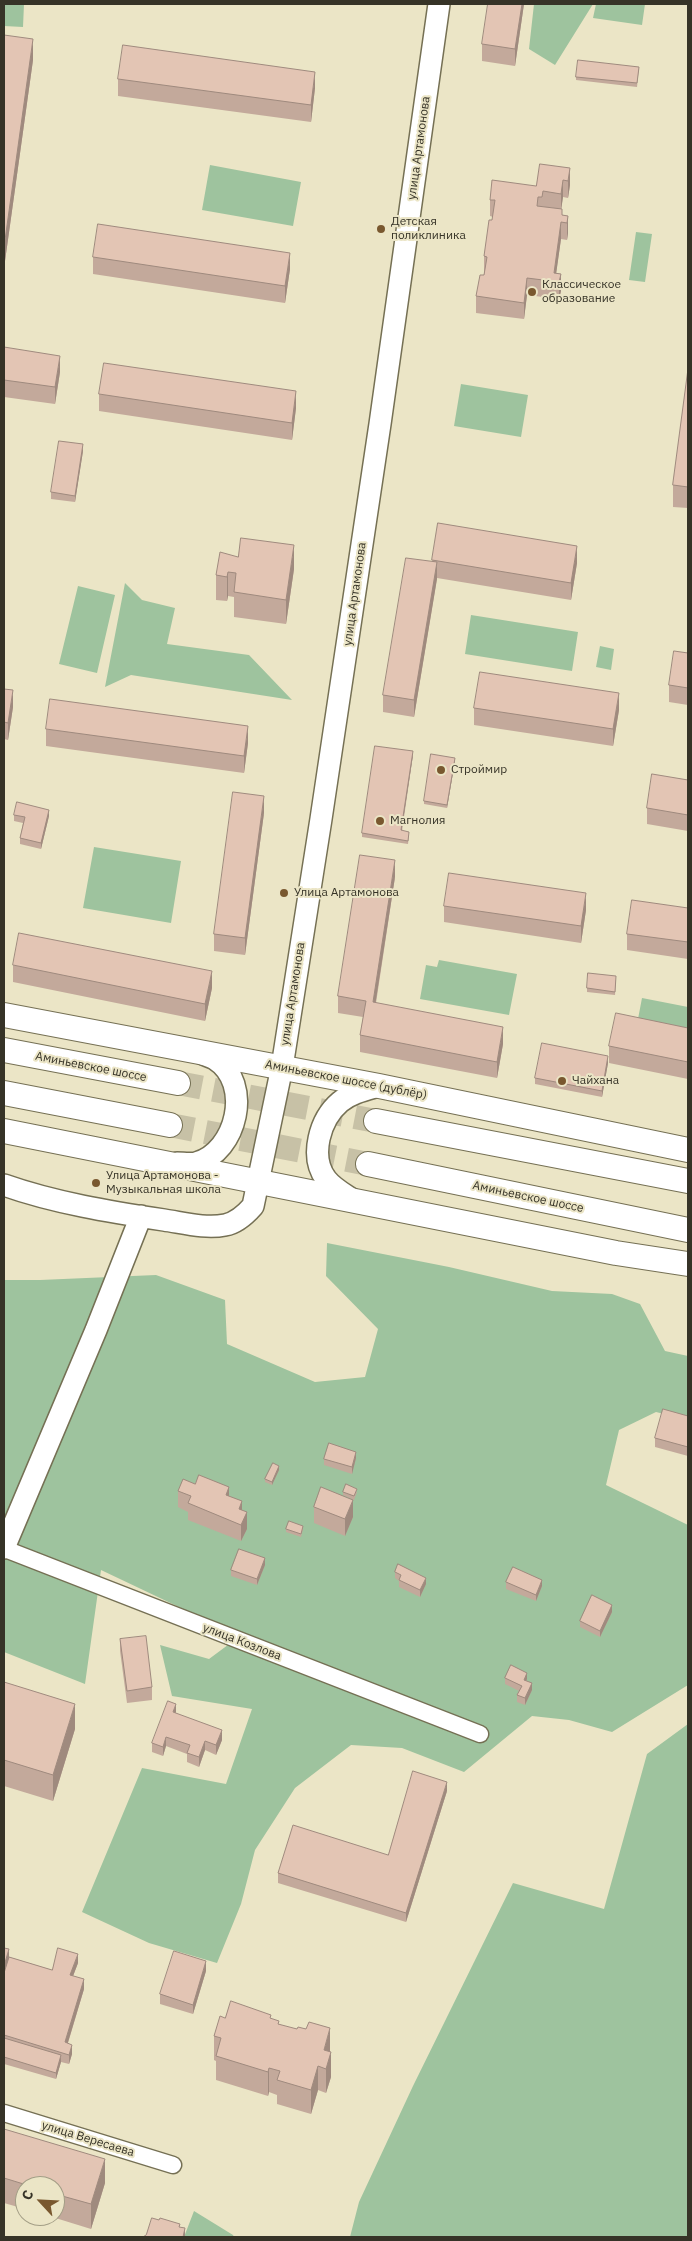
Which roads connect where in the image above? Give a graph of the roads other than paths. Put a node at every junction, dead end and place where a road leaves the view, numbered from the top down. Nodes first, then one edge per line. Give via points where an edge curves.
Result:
1 (439, 4) edge
2 (4, 1015) edge
3 (4, 1050) edge
4 (194, 1050) junction
5 (282, 1067) junction
6 (178, 1084) tunnel mouth
7 (379, 1086) junction
8 (4, 1093) edge
9 (376, 1121) tunnel mouth
10 (170, 1125) tunnel mouth
11 (4, 1131) edge
12 (688, 1150) edge
13 (172, 1163) junction
14 (368, 1164) tunnel mouth
15 (688, 1181) edge
16 (259, 1182) junction
17 (4, 1185) edge
18 (353, 1200) junction
19 (141, 1216) junction
20 (688, 1230) edge
21 (688, 1264) edge
22 (4, 1548) edge
23 (480, 1734) dead end
24 (4, 2113) edge
25 (173, 2165) dead end

1 - 5 street, улица Артамонова via 380,424
2 - 4 main road, Аминьевское шоссе (дублёр)
3 - 6 main road, Аминьевское шоссе
4 - 5 main road, Аминьевское шоссе (дублёр)
4 - 13 street via 216,1059 229,1076 236,1096 236,1117 228,1137 214,1153 196,1163
5 - 7 main road, Аминьевское шоссе (дублёр)
5 - 16 street, улица Артамонова
7 - 12 main road, Аминьевское шоссе (дублёр)
7 - 18 street via 340,1102 327,1118 319,1137 319,1159 326,1178
8 - 10 main road
9 - 15 main road
11 - 13 main road
13 - 16 main road
14 - 20 main road, Аминьевское шоссе
16 - 18 main road
16 - 19 street, улица Артамонова via 253,1206 244,1216 226,1225 198,1226
17 - 19 street, улица Артамонова via 26,1193
18 - 21 main road
19 - 22 street
22 - 23 street, улица Козлова
24 - 25 street, улица Вересаева

